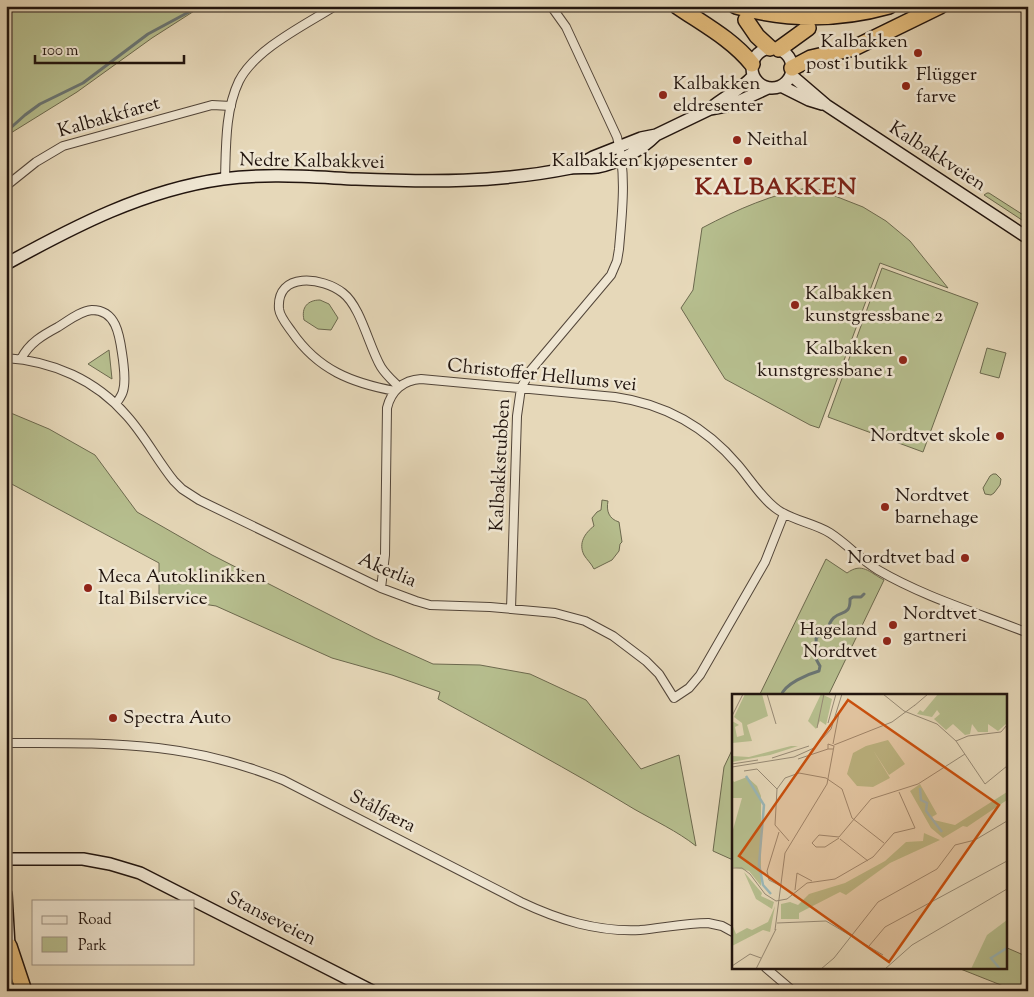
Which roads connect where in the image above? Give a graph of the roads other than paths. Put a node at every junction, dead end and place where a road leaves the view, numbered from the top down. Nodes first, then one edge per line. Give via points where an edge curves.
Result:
1 (335, 6) edge
2 (551, 6) edge
3 (677, 6) edge
4 (736, 6) edge
5 (889, 6) edge
6 (940, 6) edge
7 (746, 20) dead end
8 (808, 28) dead end
9 (774, 48) junction
10 (753, 70) junction
11 (791, 72) junction
12 (781, 86) junction
13 (768, 88) junction
14 (826, 105) junction
15 (231, 106) junction
16 (710, 109) junction
17 (621, 152) junction
18 (225, 179) junction
19 (6, 186) edge
20 (1028, 238) edge
21 (6, 264) edge
22 (6, 358) edge
23 (21, 359) junction
24 (522, 388) junction
25 (397, 389) junction
26 (116, 404) junction
27 (784, 514) junction
28 (381, 588) junction
29 (510, 609) junction
30 (1028, 633) edge
31 (6, 743) edge
32 (6, 859) edge
33 (6, 894) edge
34 (193, 900) edge
35 (195, 901) edge
36 (732, 931) edge
37 (9, 946) junction
38 (6, 968) edge
39 (768, 970) edge
40 (24, 991) edge
41 (372, 991) edge
42 (793, 991) edge

1 - 15 street via 265,50 240,80
2 - 17 street via 566,27
3 - 10 highway via 730,41
4 - 5 highway via 777,14 812,16 854,14
6 - 11 highway via 854,48 811,58
7 - 9 highway via 757,36
8 - 9 highway
9 - 10 main road via 756,55
9 - 11 main road via 788,56
10 - 13 main road via 757,81
10 - 16 main road, Nedre Kalbakkvei via 740,89
11 - 12 main road
11 - 14 main road, Kalbakkveien
12 - 13 main road
12 - 14 main road, Kalbakkveien
13 - 16 main road, Nedre Kalbakkvei via 731,105
14 - 20 main road, Kalbakkveien
15 - 18 street
15 - 19 street, Kalbakkfaret via 212,105 63,146
16 - 17 main road, Nedre Kalbakkvei via 656,135 644,146
17 - 18 main road, Nedre Kalbakkvei via 596,167 472,181 271,176
17 - 24 street, Kalbakkstubben via 620,236 614,270 531,370
18 - 21 main road, Nedre Kalbakkvei via 172,190 118,208
22 - 23 street, Akerlia
23 - 26 street, Akerlia via 74,375
23 - 26 street via 33,343 55,328 83,312 101,312 112,319 120,338 125,374 123,391
24 - 25 street, Christoffer Hellums vei via 421,379 411,380
24 - 27 street, Christoffer Hellums vei via 625,398 682,417 720,446 769,502
24 - 29 street, Kalbakkstubben via 517,416
25 - 25 street via 381,367 353,306 342,292 309,280 297,281 284,291 279,306 281,316 314,358 352,380 369,386
25 - 28 street via 389,401 387,414 385,555
26 - 28 street, Akerlia via 174,481 190,495
27 - 29 street, Akerlia via 765,562 700,675 674,698 654,669 593,624 563,614
27 - 30 street via 831,534 868,564 889,576
28 - 29 street, Akerlia via 430,605
31 - 36 street, Stålfjæra via 128,745 214,757 283,780 561,920 625,930 708,923
32 - 34 main road, Stanseveien via 83,859 110,864 140,873
33 - 37 main road
35 - 41 main road, Stanseveien
37 - 38 highway
37 - 40 highway
39 - 42 street

